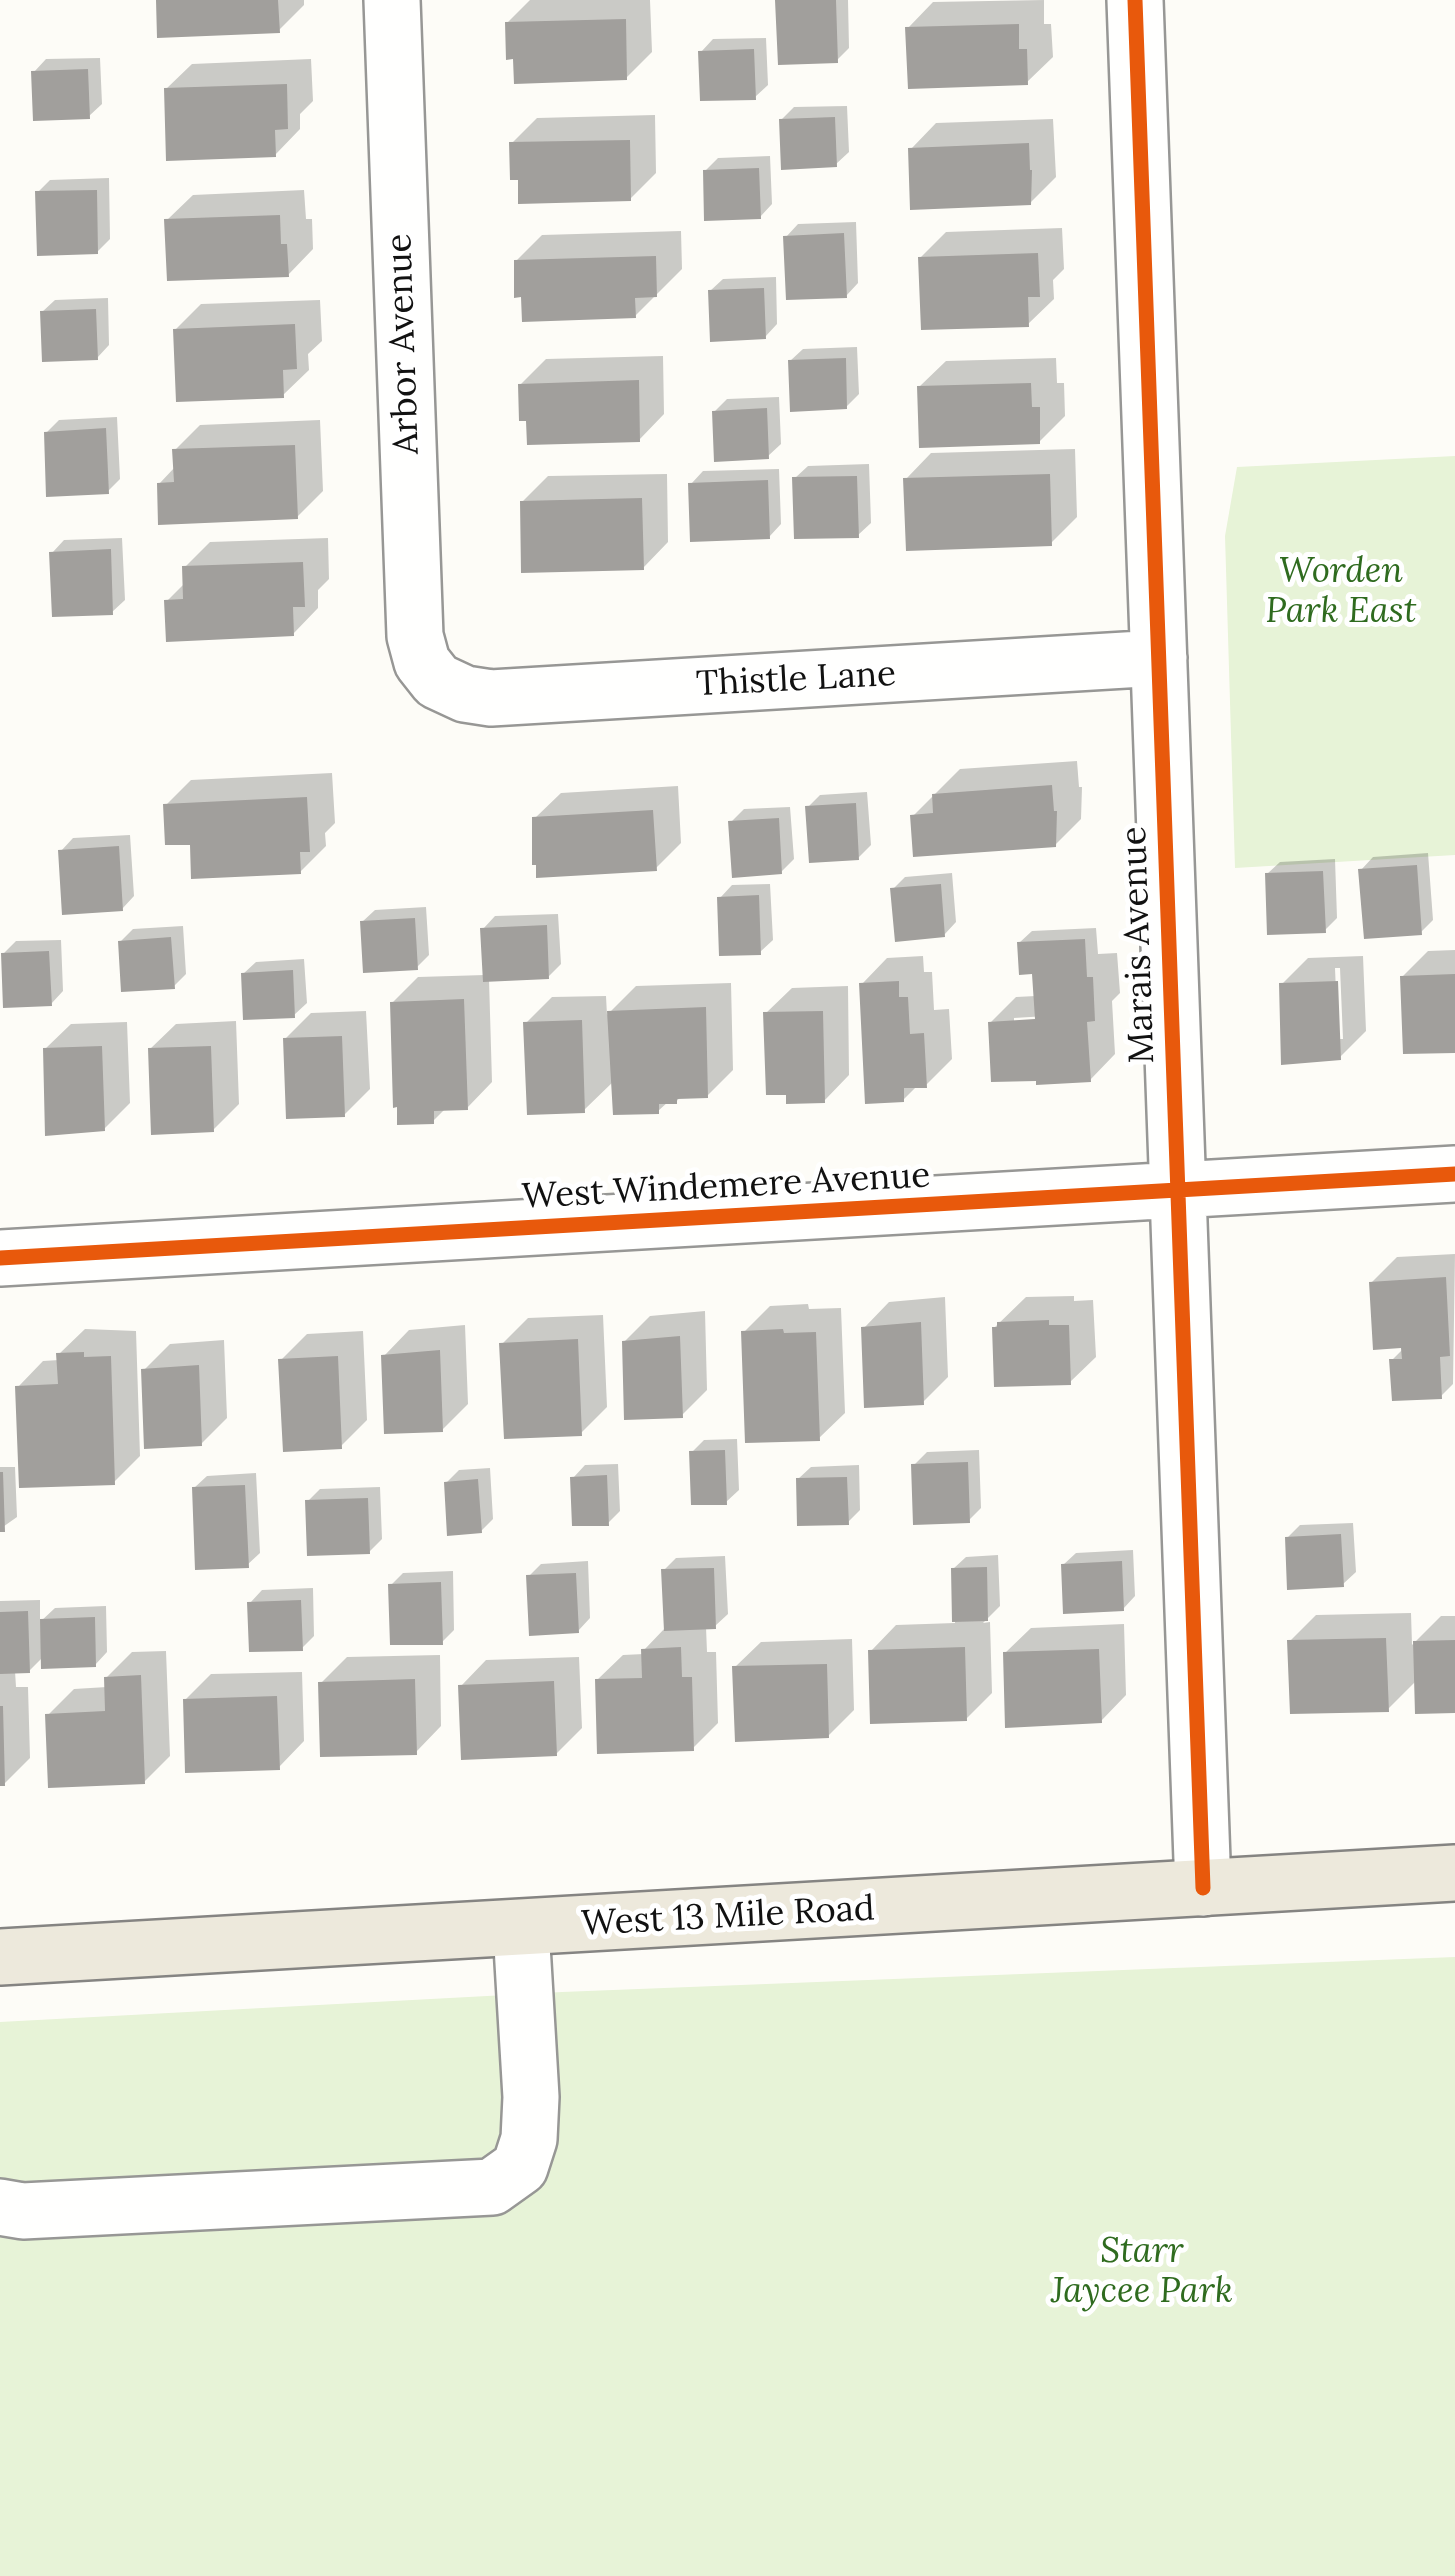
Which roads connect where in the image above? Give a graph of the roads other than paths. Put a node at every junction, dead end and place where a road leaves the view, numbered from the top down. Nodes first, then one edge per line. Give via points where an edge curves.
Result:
1 (392, 0) edge
2 (1135, 0) edge
3 (1158, 658) junction
4 (438, 681) joint
5 (1455, 1174) edge
6 (1178, 1191) junction
7 (0, 1258) edge
8 (1455, 1874) edge
9 (1203, 1888) junction
10 (521, 1929) junction
11 (0, 1957) edge
12 (0, 2207) edge

1 - 4 street, Arbor Avenue via 415,636 422,662
2 - 3 street, Marais Avenue
3 - 4 street, Thistle Lane via 491,698
3 - 6 street, Marais Avenue
5 - 6 street, West Windemere Avenue
6 - 7 street, West Windemere Avenue
6 - 9 street, Marais Avenue
8 - 9 main road, West 13 Mile Road
9 - 10 main road, West 13 Mile Road
10 - 11 main road, West 13 Mile Road
10 - 12 street via 528,2139 520,2167 492,2186 24,2211

